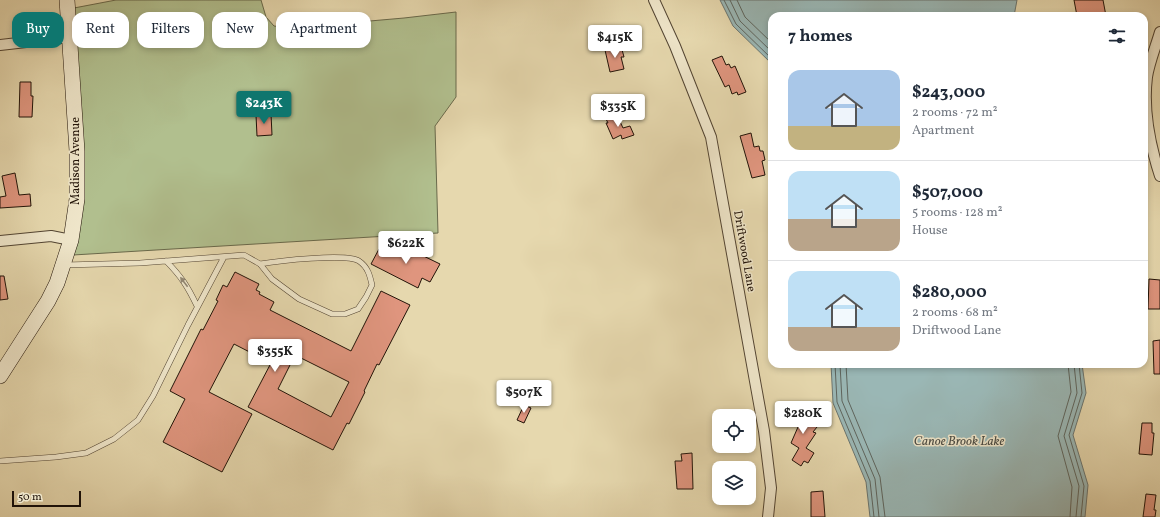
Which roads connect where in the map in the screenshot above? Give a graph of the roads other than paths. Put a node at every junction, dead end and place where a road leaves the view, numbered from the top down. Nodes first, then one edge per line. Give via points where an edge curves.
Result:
1 (67, 0) edge
2 (654, 0) edge
3 (1160, 32) edge
4 (70, 38) junction
5 (0, 45) edge
6 (1148, 73) edge
7 (1148, 123) edge
8 (1160, 176) edge
9 (71, 240) junction
10 (0, 241) edge
11 (224, 257) junction
12 (166, 261) junction
13 (64, 264) junction
14 (260, 264) junction
15 (197, 306) junction
16 (0, 376) edge
17 (0, 460) edge
18 (768, 517) edge

1 - 4 street, Madison Avenue
2 - 18 street, Driftwood Lane via 711,137 764,431 771,488
3 - 6 street
4 - 5 street
4 - 9 street, Madison Avenue via 77,151 77,199
7 - 8 street
9 - 10 street via 51,236
9 - 13 street, Madison Avenue
11 - 12 lane
11 - 14 lane via 244,255
11 - 15 lane
12 - 13 lane
15 -> 12 lane via 188,287
13 - 16 street, Madison Avenue via 48,301
14 - 14 lane via 272,279 299,299 332,314 345,314 358,309 372,285 368,270 359,261 345,257
15 - 17 lane via 138,420 114,439 86,453

